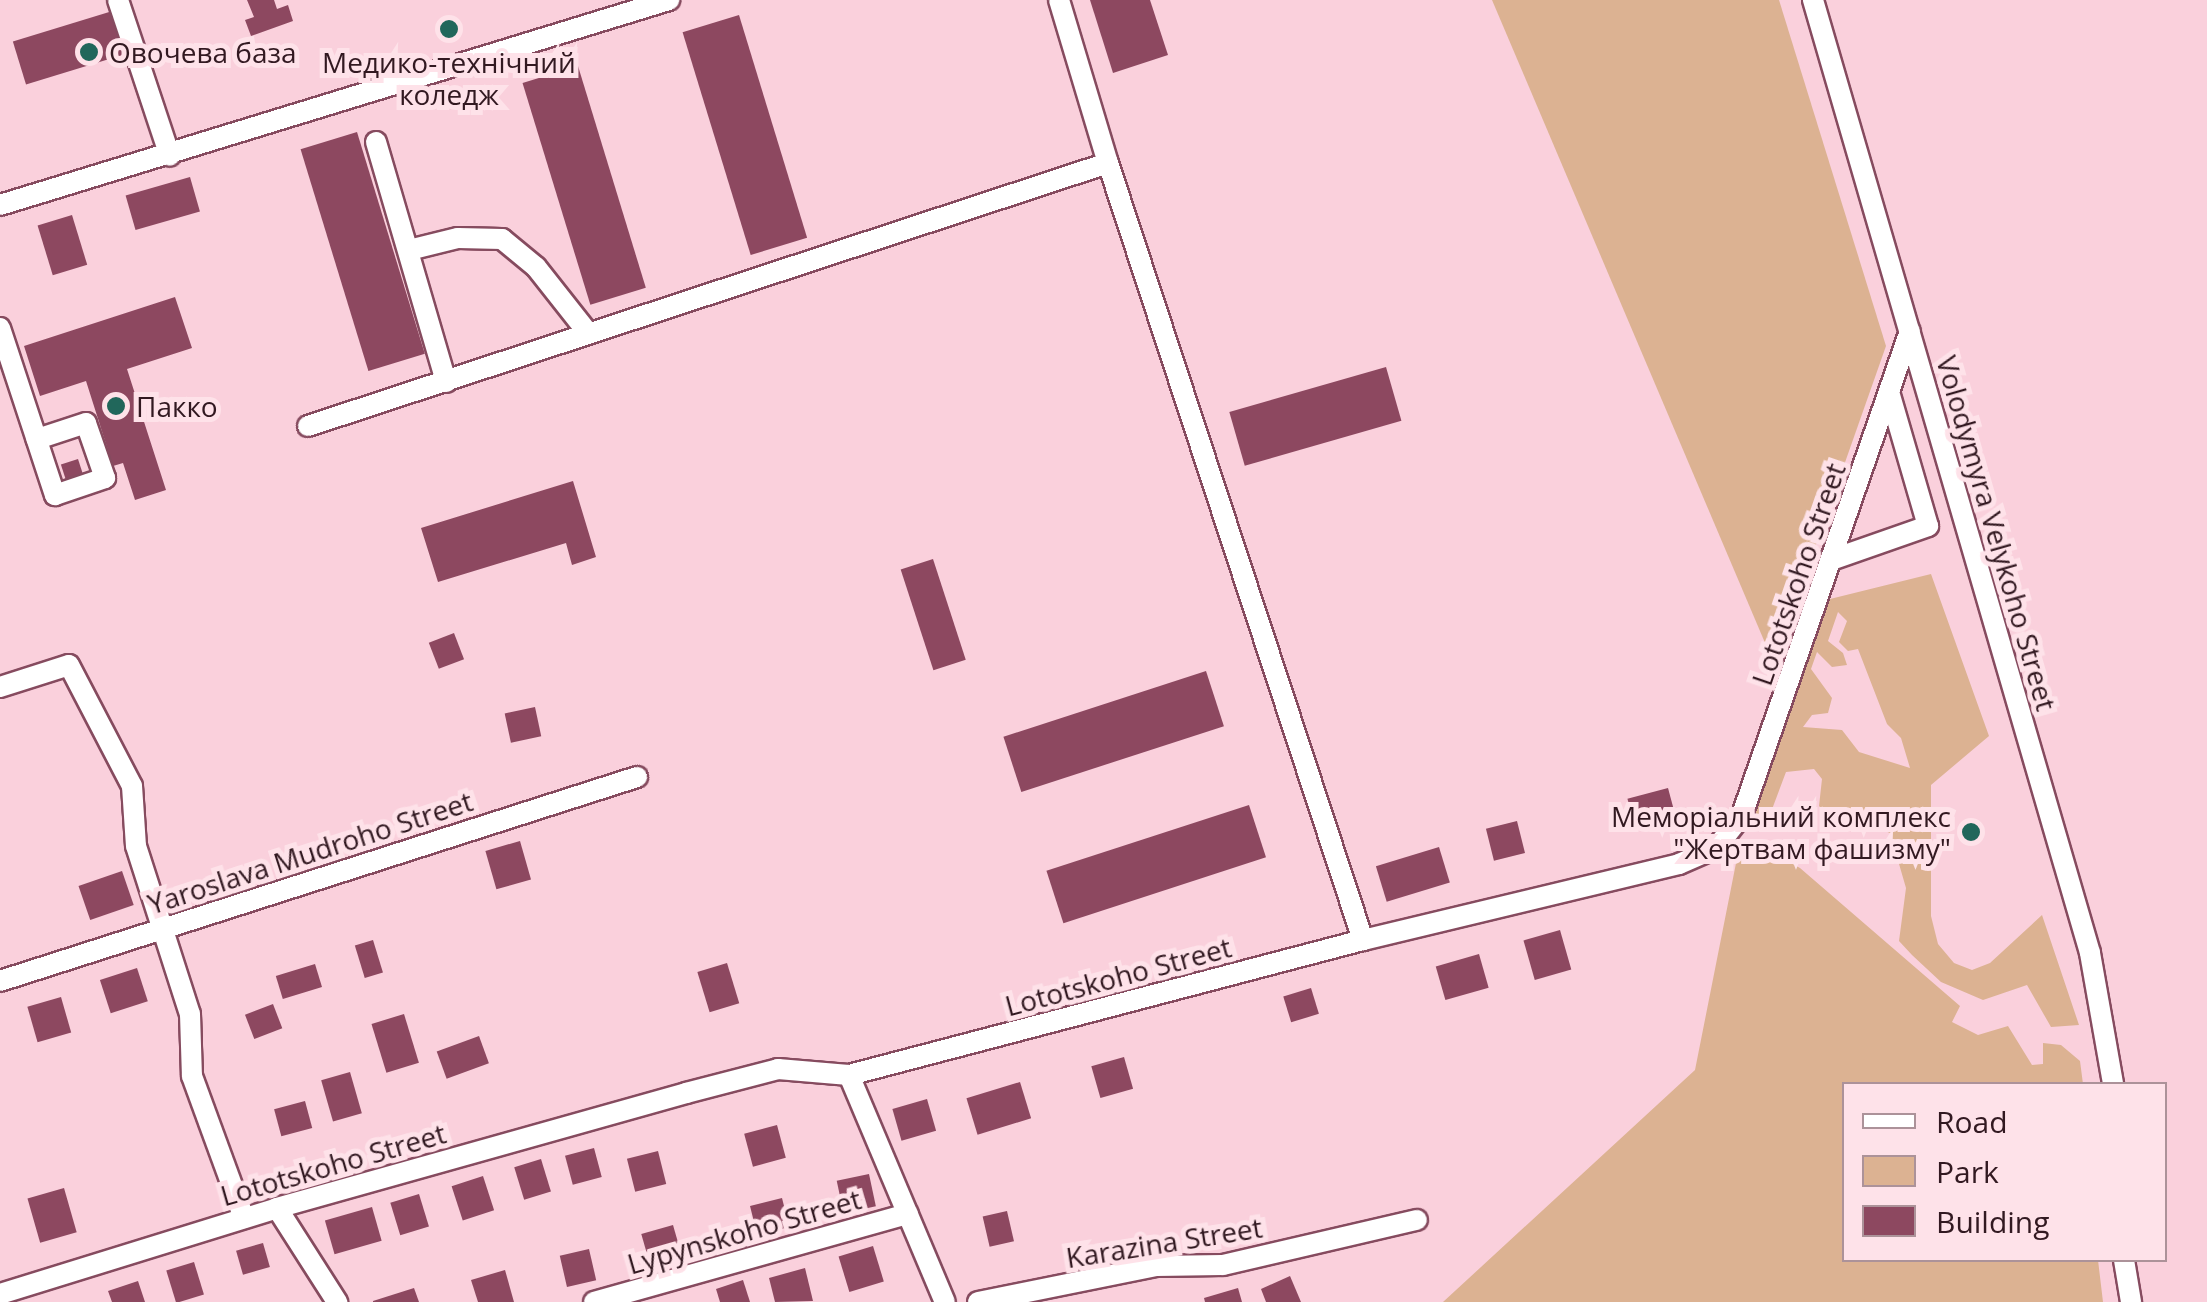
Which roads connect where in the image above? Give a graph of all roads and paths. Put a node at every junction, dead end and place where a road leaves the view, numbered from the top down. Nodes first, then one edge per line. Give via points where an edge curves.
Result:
1 (118, 0) edge
2 (669, 0) edge
3 (1059, 0) edge
4 (1813, 0) edge
5 (376, 142) dead end
6 (170, 156) junction
7 (1108, 163) junction
8 (0, 205) edge
9 (409, 250) junction
10 (0, 328) edge
11 (1910, 331) junction
12 (589, 334) junction
13 (446, 382) junction
14 (1889, 392) junction
15 (308, 426) dead end
16 (37, 439) dead end
17 (1831, 560) junction
18 (0, 687) edge
19 (637, 776) dead end
20 (163, 928) junction
21 (1363, 940) junction
22 (0, 981) edge
23 (849, 1075) junction
24 (2113, 1082) edge
25 (277, 1208) junction
26 (908, 1214) junction
27 (244, 1218) junction
28 (1416, 1220) dead end
29 (2123, 1262) edge
30 (2123, 1262) edge
31 (0, 1294) edge
32 (336, 1302) edge
33 (594, 1302) edge
34 (945, 1302) edge
35 (978, 1302) edge
36 (2119, 1302) edge
37 (2131, 1302) edge

1 - 6 street
2 - 6 street
3 - 7 street
4 - 11 street, Volodymyra Velykoho Street
5 - 9 street
6 - 8 street
7 - 12 street
7 - 21 street
9 - 12 street via 458,238 502,239 536,267
9 - 13 street
10 - 16 street
11 - 14 street, Lototskoho Street
11 - 24 street, Volodymyra Velykoho Street via 2090,953
12 - 13 street
13 - 15 street
14 - 17 street, Lototskoho Street
14 - 17 street via 1928,526
17 - 21 street, Lototskoho Street via 1742,815 1716,848 1679,864
18 - 20 street via 68,665 132,786 136,846
19 - 20 street, Yaroslava Mudroho Street
20 - 22 street, Yaroslava Mudroho Street
20 - 27 street via 190,1014 192,1076
21 - 23 street, Lototskoho Street
23 - 25 street, Lototskoho Street via 778,1069
23 - 26 street
25 - 27 street, Lototskoho Street
25 - 32 street
26 - 33 street, Lypynskoho Street
26 - 34 street
27 - 31 street, Lototskoho Street
28 - 35 street, Karazina Street via 1223,1265 1156,1266
29 - 36 street
30 - 37 street

